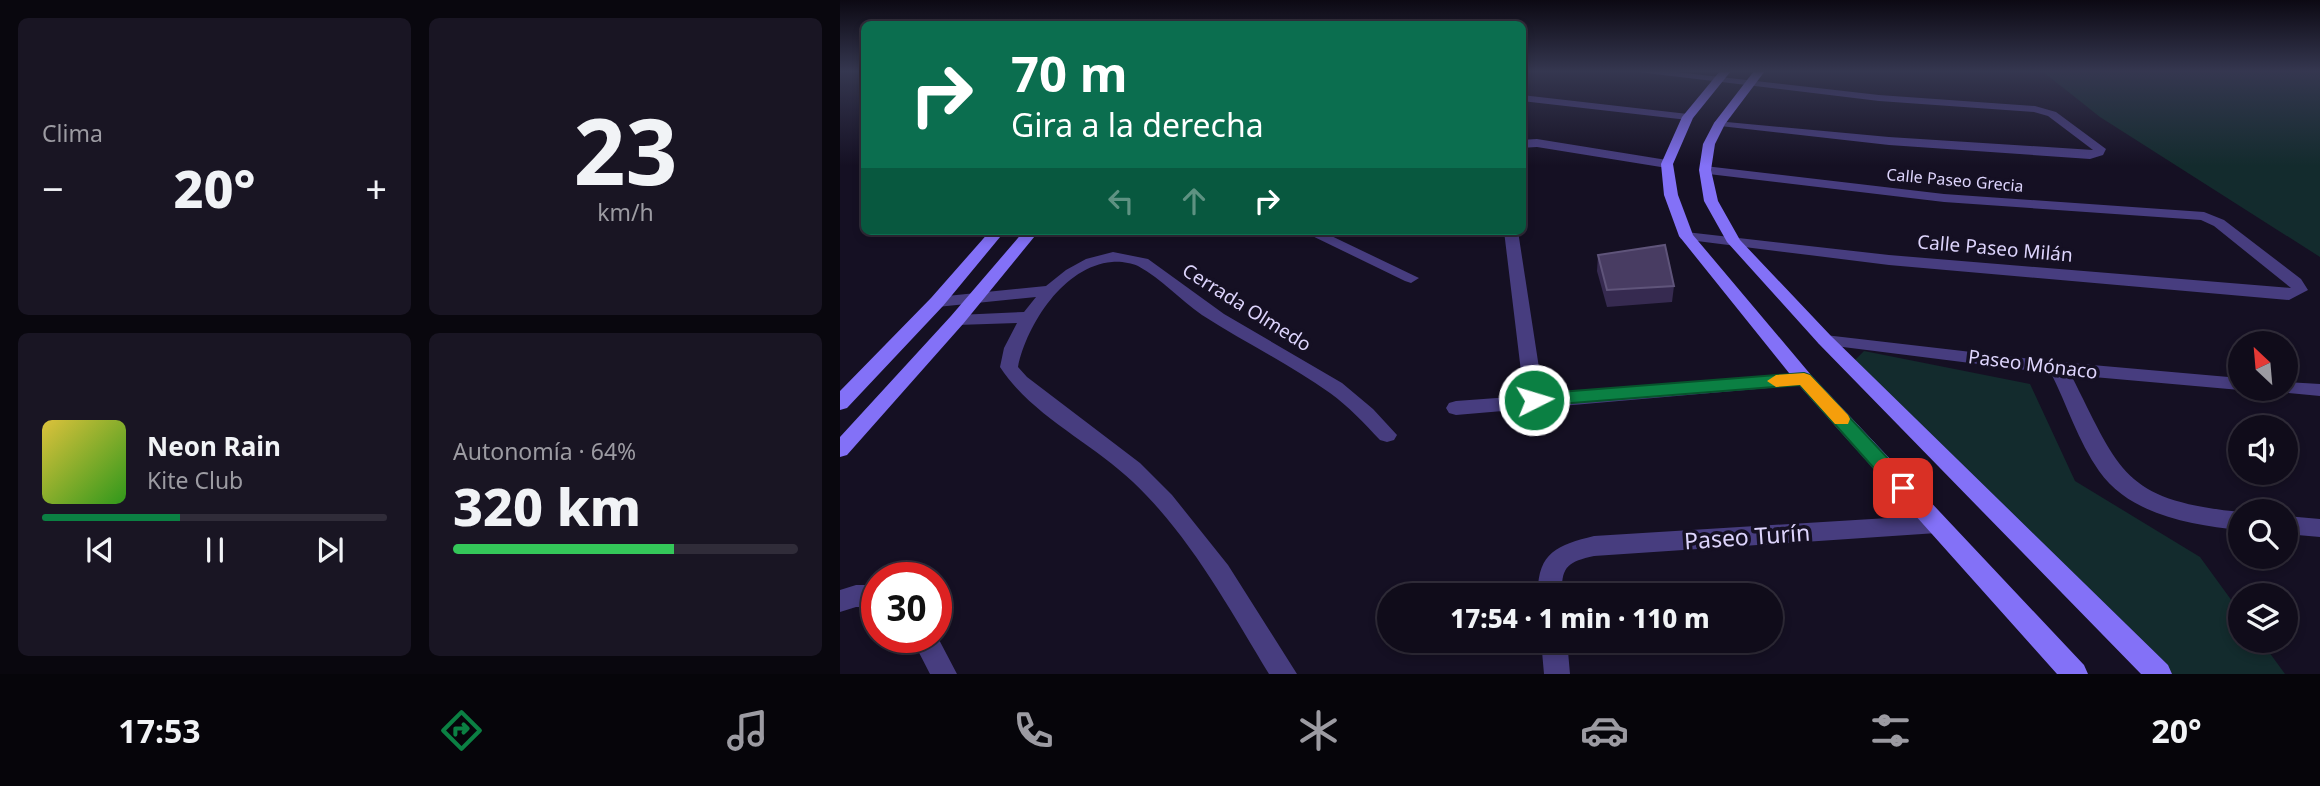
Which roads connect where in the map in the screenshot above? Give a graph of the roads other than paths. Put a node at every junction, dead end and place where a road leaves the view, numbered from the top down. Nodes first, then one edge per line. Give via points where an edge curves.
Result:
1 (1561, 102) edge
2 (1700, 102) edge
3 (1736, 102) edge
4 (1969, 102) edge
5 (1688, 117) junction
6 (1720, 123) junction
7 (1526, 144) edge
8 (1667, 164) junction
9 (1705, 170) junction
10 (995, 235) edge
11 (1029, 235) edge
12 (1318, 235) edge
13 (1512, 235) edge
14 (1686, 236) junction
15 (1734, 242) junction
16 (1411, 278) dead end
17 (2300, 290) joint
18 (976, 297) junction
19 (937, 302) junction
20 (1040, 303) junction
21 (957, 320) junction
22 (1825, 340) junction
23 (2058, 368) junction
24 (1804, 379) junction
25 (2228, 383) edge
26 (2298, 389) edge
27 (2320, 390) edge
28 (1534, 400) junction
29 (840, 403) edge
30 (1457, 408) dead end
31 (1387, 435) dead end
32 (840, 449) edge
33 (2228, 520) edge
34 (1937, 524) junction
35 (2298, 526) edge
36 (2320, 528) edge
37 (1550, 583) edge
38 (861, 596) edge
39 (840, 601) edge
40 (933, 653) edge
41 (1555, 653) edge
42 (944, 674) edge
43 (1284, 674) edge
44 (1557, 674) edge
45 (2075, 674) edge
46 (2159, 674) edge

1 - 5 street
2 - 5 street
3 - 6 street
4 - 6 street via 2044,111 2099,152 1889,141
5 - 8 street
6 - 9 street via 1709,144
7 - 8 street
8 - 14 street via 1671,195
9 - 15 street via 1711,201
9 - 17 street, Calle Paseo Grecia via 1944,198 2204,216 2220,223
10 - 19 street
11 - 18 street
12 - 16 street
13 - 28 street
14 - 15 street, Calle Paseo Milán
14 - 24 street
15 - 17 street, Calle Paseo Milán via 2263,293 2288,295
15 - 22 street
18 - 19 street
18 - 20 street
18 - 21 street
19 - 29 street
20 - 21 street
20 - 31 street, Cerrada Olmedo via 1072,271 1089,263 1136,259 1206,310 1329,383
20 - 43 street via 1010,354 1009,367 1016,378 1142,477 1175,512
21 - 32 street
22 - 23 street, Paseo Mónaco
22 - 46 street
23 - 25 street, Paseo Mónaco
23 - 33 street via 2108,467 2127,485 2151,500
24 - 28 street
24 - 34 street
26 - 27 street
28 - 30 street
34 - 37 street, Paseo Turín via 1594,546 1559,558 1551,568
34 - 45 street
35 - 36 street
38 - 39 street
40 - 42 street
41 - 44 street

